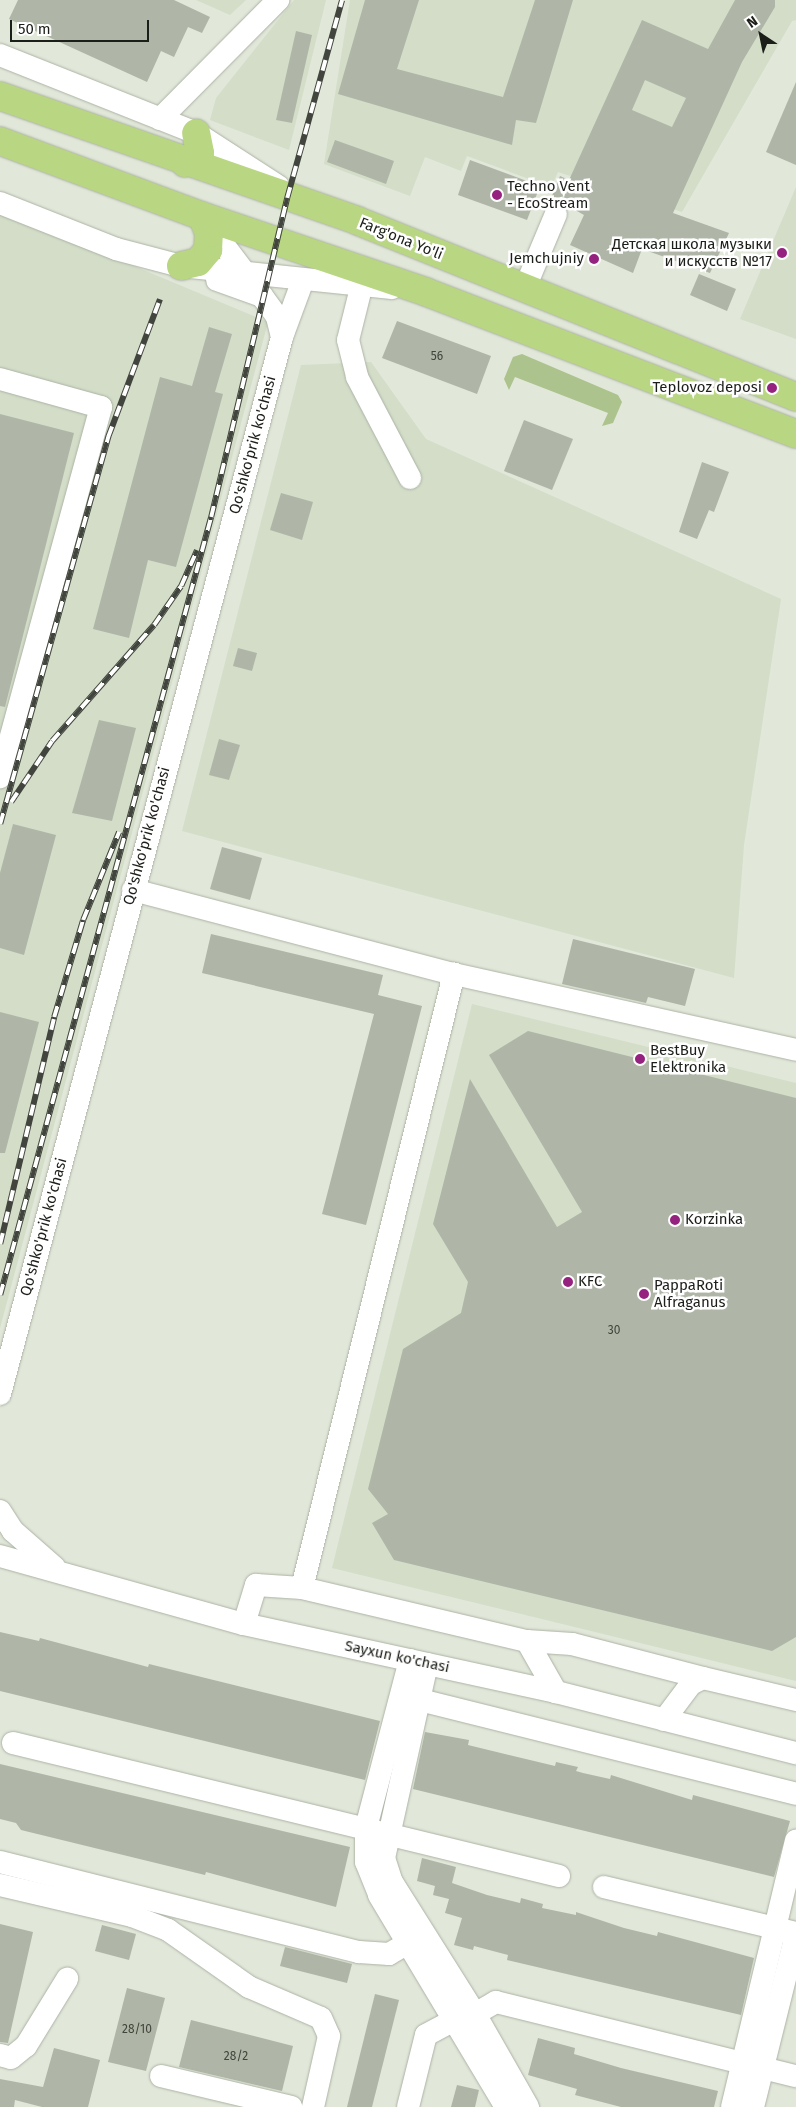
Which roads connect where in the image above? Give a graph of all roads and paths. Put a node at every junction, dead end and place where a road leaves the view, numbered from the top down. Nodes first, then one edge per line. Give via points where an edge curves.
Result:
1 (278, 0) edge
2 (0, 55) edge
3 (0, 96) edge
4 (160, 118) junction
5 (196, 133) junction
6 (0, 141) edge
7 (184, 163) junction
8 (0, 203) edge
9 (306, 204) junction
10 (556, 214) dead end
11 (202, 216) junction
12 (181, 266) junction
13 (246, 274) junction
14 (363, 278) junction
15 (303, 280) junction
16 (524, 290) junction
17 (262, 296) junction
18 (282, 337) junction
19 (0, 379) edge
20 (796, 397) edge
21 (796, 434) edge
22 (410, 478) dead end
23 (0, 777) edge
24 (133, 890) junction
25 (454, 974) junction
26 (796, 1050) edge
27 (0, 1394) edge
28 (0, 1511) edge
29 (0, 1556) edge
30 (61, 1572) junction
31 (302, 1588) junction
32 (244, 1624) junction
33 (527, 1642) junction
34 (419, 1662) junction
35 (703, 1678) junction
36 (556, 1692) junction
37 (410, 1698) junction
38 (796, 1700) edge
39 (664, 1720) junction
40 (13, 1743) dead end
41 (796, 1753) edge
42 (796, 1794) edge
43 (366, 1828) junction
44 (389, 1834) junction
45 (796, 1841) edge
46 (0, 1862) edge
47 (559, 1876) dead end
48 (0, 1885) edge
49 (604, 1887) dead end
50 (789, 1932) edge
51 (408, 1943) junction
52 (67, 1979) dead end
53 (464, 2017) junction
54 (0, 2056) edge
55 (753, 2065) junction
56 (161, 2076) dead end
57 (796, 2076) edge
58 (291, 2107) edge
59 (313, 2107) edge
60 (408, 2107) edge
61 (506, 2107) edge
62 (528, 2107) edge
63 (732, 2107) edge
64 (753, 2107) edge

1 - 4 street
2 - 4 street
3 - 7 main road, Farg'ona Yo'li
4 - 5 street
5 - 7 main road via 200,153
5 - 9 street
6 - 11 main road
7 - 9 main road, Farg'ona Yo'li
8 - 12 street via 116,249
9 - 16 main road, Farg'ona Yo'li
10 - 16 street
11 - 12 main road via 209,233 208,250 198,262
11 - 13 street
11 - 14 main road
12 - 13 street
12 - 17 street
13 - 15 street
13 - 17 street
14 - 15 street
14 - 21 main road via 426,292
14 - 22 street via 348,340 357,377
15 - 18 street, Qo'shko'prik ko'chasi
16 - 20 main road, Farg'ona Yo'li
17 - 18 street via 277,317
18 - 24 street, Qo'shko'prik ko'chasi
19 - 23 street via 101,407
24 - 25 street
24 - 27 street, Qo'shko'prik ko'chasi
25 - 26 street
25 - 31 street
28 - 30 street via 14,1531
29 - 30 street, Sayxun ko'chasi
30 - 32 street, Sayxun ko'chasi
31 - 32 street via 256,1585
31 - 33 street
32 - 34 street, Sayxun ko'chasi
33 - 35 street via 572,1644
33 - 36 street
34 - 36 street, Sayxun ko'chasi
34 - 37 street
35 - 38 street
35 - 39 street via 691,1684
36 - 39 street, Sayxun ko'chasi
37 - 42 street
37 - 43 street
37 - 44 street
39 - 41 street, Sayxun ko'chasi
40 - 43 street
43 - 44 street
43 - 51 street via 366,1862 371,1879
44 - 47 street
44 - 53 street via 384,1858 392,1882
45 - 50 street
46 - 51 street via 359,1952 389,1954
48 - 59 street via 132,1916 168,1930 249,1986 321,2018 329,2036
49 - 50 street
50 - 55 street
51 - 53 street
52 - 54 street via 26,2046 11,2058
53 - 55 street via 496,2002
53 - 60 street via 426,2035
53 - 61 street
53 - 62 street
55 - 57 street
55 - 63 street
55 - 64 street
56 - 58 street

